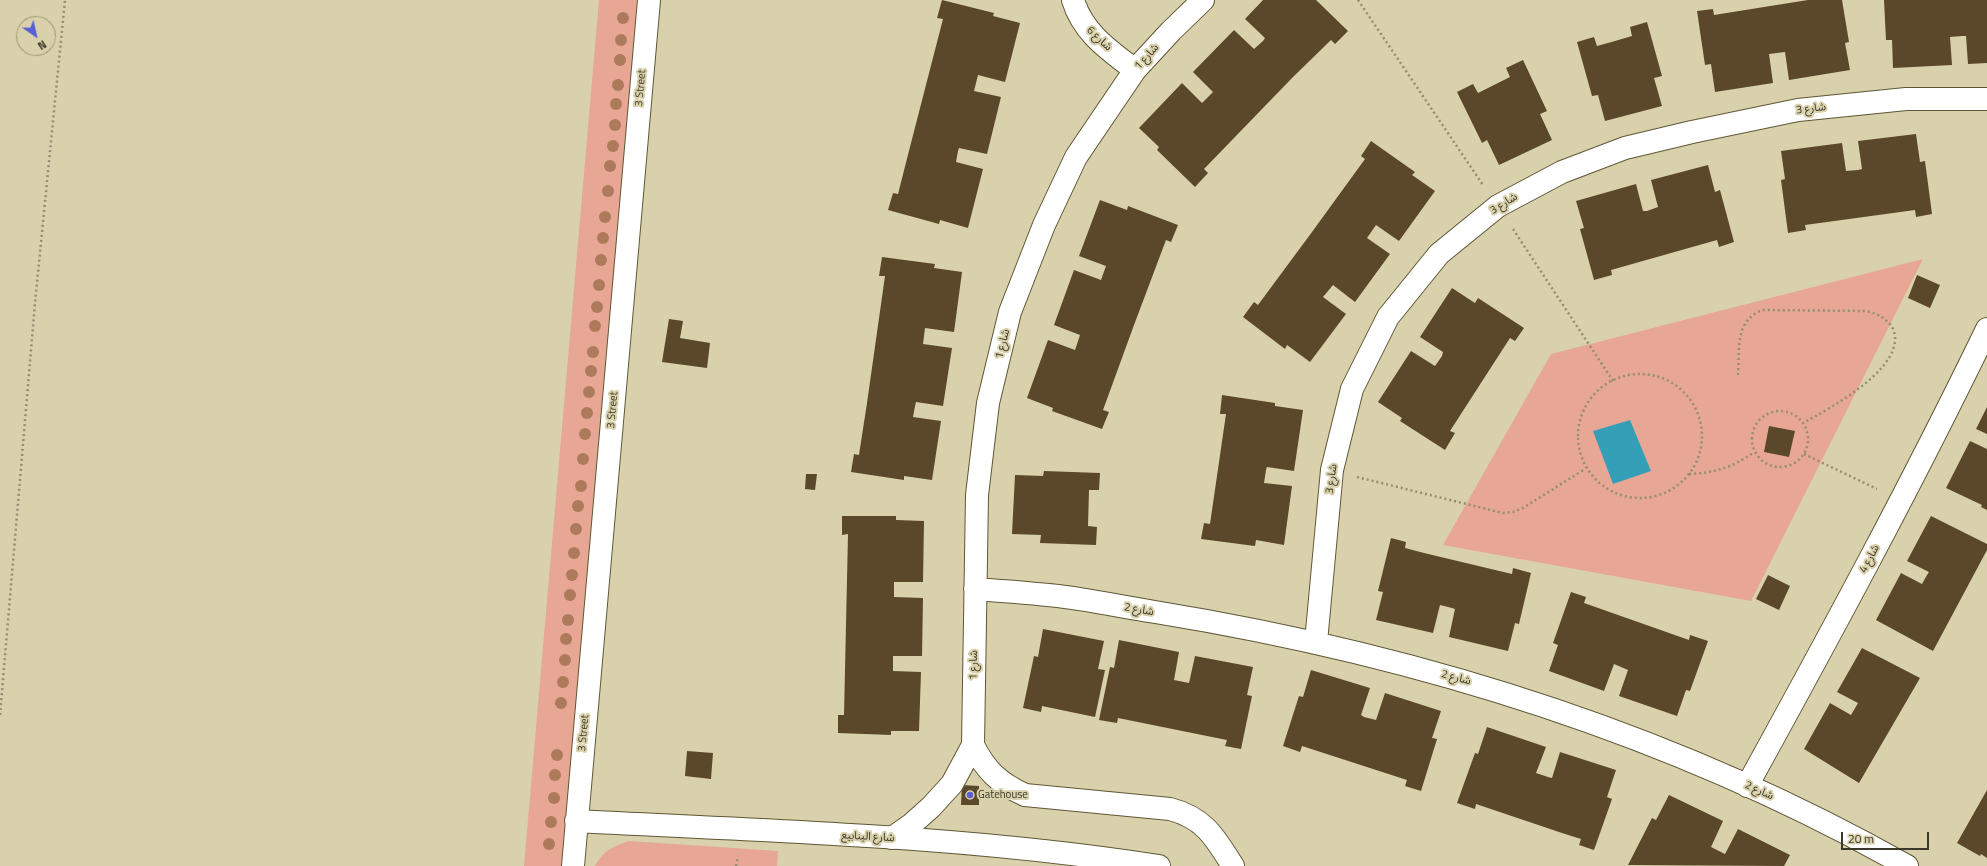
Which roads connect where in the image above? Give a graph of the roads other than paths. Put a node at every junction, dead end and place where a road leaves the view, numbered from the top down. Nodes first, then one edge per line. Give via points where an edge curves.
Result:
1 (649, 0) edge
2 (1073, 0) edge
3 (1203, 0) edge
4 (1135, 70) junction
5 (1987, 99) edge
6 (1987, 329) edge
7 (975, 589) junction
8 (1316, 642) junction
9 (973, 745) junction
10 (1746, 786) junction
11 (576, 821) junction
12 (892, 838) junction
13 (573, 866) edge
14 (1159, 866) edge
15 (1233, 866) edge
16 (1907, 866) edge

1 - 11 street, 3 Street
2 - 4 street, شارع 6 via 1076,11 1096,39
3 - 4 street, شارع 1 via 1171,30
4 - 7 street, شارع 1 via 1076,157 1044,225 1010,312 988,403 977,495
5 - 8 street, شارع 3 via 1906,99 1798,110 1626,148 1562,172 1498,206 1438,254 1388,317 1352,389 1332,470
6 - 10 street, شارع 4 via 1901,501
7 - 8 street, شارع 2 via 1060,596 1235,625
7 - 9 street, شارع 1
8 - 10 street, شارع 2 via 1532,701 1646,742
9 - 12 street, شارع 1 via 952,784 931,807
9 - 15 street, شارع 1 via 981,762 993,776 1008,787 1026,795 1170,810 1191,817 1209,830
10 - 16 street, شارع 2 via 1806,812
11 - 12 street, شارع الينابيع
11 - 13 street, 3 Street
12 - 14 street, شارع الينابيع via 1008,848

